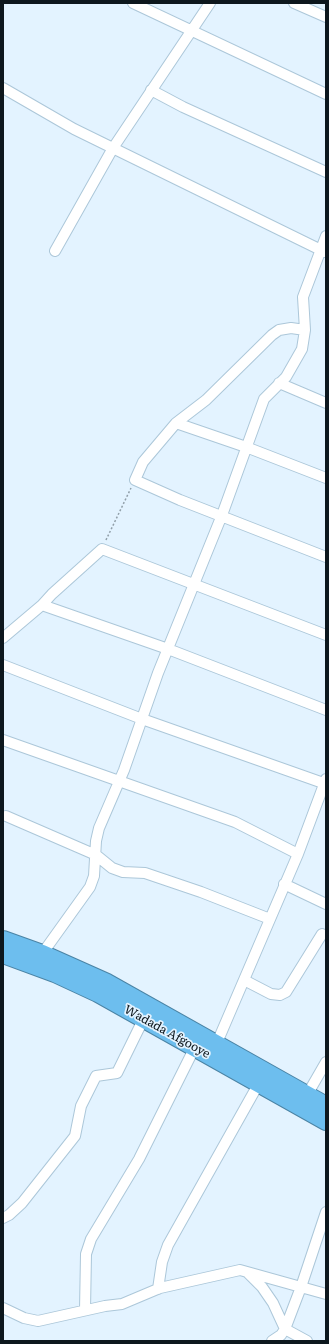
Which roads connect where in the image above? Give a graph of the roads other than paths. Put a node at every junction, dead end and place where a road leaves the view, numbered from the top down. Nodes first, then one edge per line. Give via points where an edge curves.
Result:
1 (133, 3) edge
2 (210, 3) edge
3 (294, 3) edge
4 (326, 17) edge
5 (193, 30) junction
6 (3, 88) edge
7 (151, 90) junction
8 (326, 94) edge
9 (113, 148) junction
10 (326, 172) edge
11 (326, 236) edge
12 (56, 251) dead end
13 (323, 251) edge
14 (305, 330) junction
15 (279, 383) junction
16 (326, 402) edge
17 (176, 423) junction
18 (246, 447) junction
19 (326, 478) edge
20 (222, 516) junction
21 (326, 557) edge
22 (193, 583) junction
23 (42, 605) junction
24 (326, 635) edge
25 (3, 638) edge
26 (168, 649) junction
27 (3, 665) edge
28 (326, 710) edge
29 (142, 719) junction
30 (3, 740) edge
31 (119, 781) junction
32 (325, 782) edge
33 (6, 816) dead end
34 (298, 854) junction
35 (96, 855) junction
36 (284, 884) junction
37 (326, 904) edge
38 (270, 919) junction
39 (322, 934) dead end
40 (3, 940) edge
41 (3, 954) edge
42 (42, 954) junction
43 (244, 980) junction
44 (144, 1018) junction
45 (216, 1045) junction
46 (195, 1047) junction
47 (326, 1062) edge
48 (259, 1083) junction
49 (307, 1095) junction
50 (326, 1106) edge
51 (326, 1121) edge
52 (326, 1212) edge
53 (3, 1218) edge
54 (246, 1271) junction
55 (302, 1287) junction
56 (158, 1289) junction
57 (326, 1294) edge
58 (3, 1308) edge
59 (85, 1310) junction
60 (285, 1329) junction
61 (272, 1341) edge
62 (307, 1341) edge

1 - 5 street
2 - 5 street
3 - 4 street
5 - 7 street
5 - 8 street
6 - 9 street
7 - 9 street
7 - 10 street
9 - 12 street
9 - 13 street
11 - 13 street
13 - 14 street via 303,297
14 - 15 street via 298,356 286,377
14 - 17 street via 279,330 206,400
15 - 16 street
15 - 18 street via 264,399
17 - 18 street
17 - 20 street via 143,462 135,480
18 - 19 street
18 - 20 street
20 - 21 street
20 - 22 street
22 - 23 street via 102,549
22 - 24 street
22 - 26 street
23 - 25 street
23 - 26 street
26 - 28 street
26 - 29 street
27 - 29 street
29 - 31 street
29 - 32 street
30 - 31 street
31 - 34 street via 235,822
31 - 35 street via 99,828
32 - 34 street
33 - 35 street
34 - 36 street
35 - 38 street via 112,868 123,872 146,873
35 - 42 street via 90,887
36 - 37 street
36 - 38 street
38 - 43 street
39 - 43 street via 286,992 280,995 271,994
40 - 42 highway, Wadada Afgooye
41 - 44 highway, Wadada Afgooye via 55,973
42 - 45 highway, Wadada Afgooye via 108,983
43 - 45 street
44 - 46 highway, Wadada Afgooye
44 - 53 street via 117,1073 96,1076 81,1106 75,1136 22,1203
45 - 49 highway, Wadada Afgooye
46 - 48 highway, Wadada Afgooye
46 - 59 street via 139,1159 91,1239 86,1254
47 - 49 street
48 - 51 highway, Wadada Afgooye
48 - 56 street via 168,1245 162,1262
49 - 50 highway, Wadada Afgooye
52 - 55 street
54 - 55 street
54 - 56 street via 240,1270
54 - 60 street via 273,1303
55 - 57 street
55 - 60 street
56 - 59 street via 122,1304
58 - 59 street via 24,1318 38,1321
60 - 61 street
60 - 62 street

